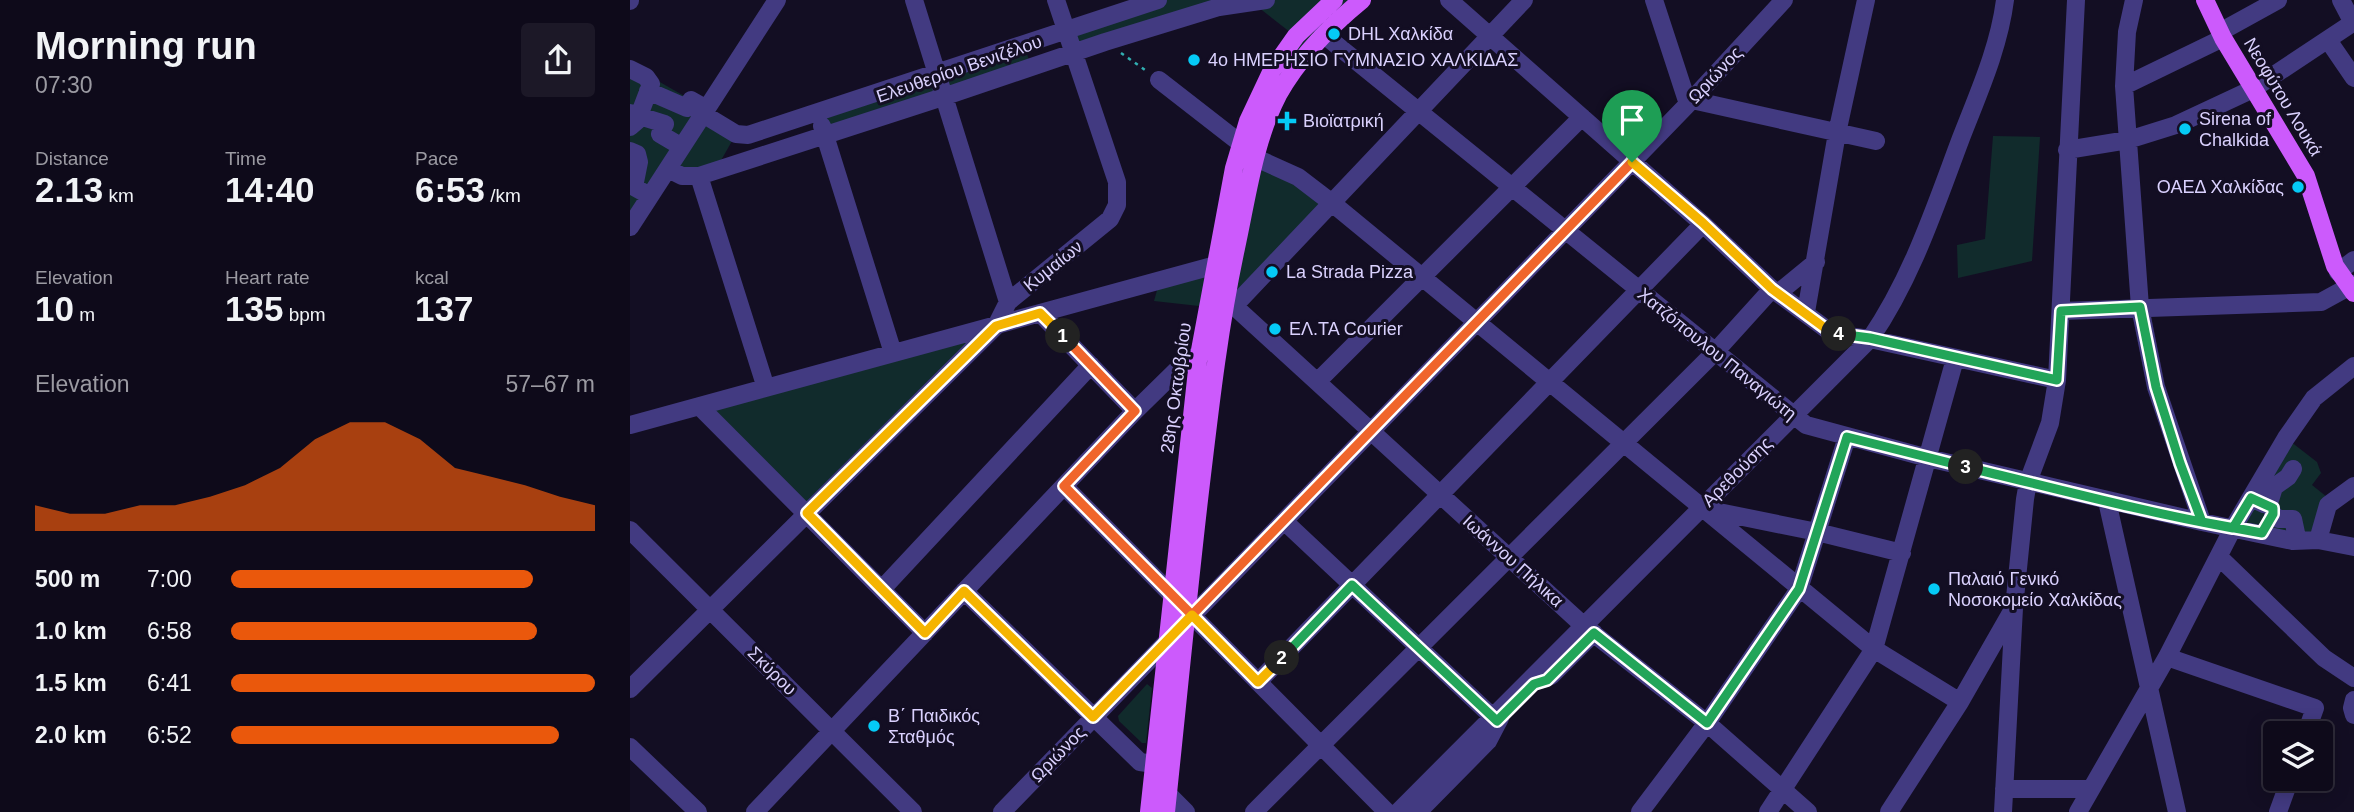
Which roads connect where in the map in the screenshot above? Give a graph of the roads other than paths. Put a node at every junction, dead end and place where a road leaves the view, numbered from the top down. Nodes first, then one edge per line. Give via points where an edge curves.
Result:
1 (777, 0) edge
2 (914, 0) edge
3 (1056, 0) edge
4 (1158, 0) edge
5 (1266, 0) edge
6 (1362, 0) edge
7 (1450, 0) edge
8 (1524, 0) edge
9 (1654, 0) edge
10 (1784, 0) edge
11 (1866, 0) edge
12 (2006, 0) edge
13 (2076, 0) edge
14 (2134, 0) edge
15 (2205, 0) edge
16 (2278, 0) edge
17 (2341, 0) edge
18 (1331, 1) edge
19 (2354, 22) edge
20 (1066, 30) junction
21 (1323, 34) junction
22 (2221, 35) junction
23 (1491, 36) junction
24 (2328, 40) junction
25 (1073, 52) junction
26 (630, 69) edge
27 (936, 73) junction
28 (2354, 78) edge
29 (1159, 80) road end
30 (2124, 86) junction
31 (2253, 89) junction
32 (648, 91) junction
33 (943, 97) junction
34 (1690, 102) junction
35 (705, 111) junction
36 (817, 112) junction
37 (1419, 112) junction
38 (1582, 117) junction
39 (633, 119) edge
40 (1837, 133) junction
41 (825, 136) junction
42 (2128, 140) junction
43 (1876, 141) dead end
44 (1240, 143) junction
45 (682, 147) junction
46 (2067, 150) junction
47 (630, 151) edge
48 (1256, 158) junction
49 (1632, 162) junction
50 (668, 169) junction
51 (699, 176) junction
52 (1512, 187) junction
53 (650, 196) junction
54 (1332, 203) junction
55 (1703, 223) junction
56 (630, 227) edge
57 (1565, 230) junction
58 (2354, 260) edge
59 (1816, 262) junction
60 (1216, 265) junction
61 (2338, 272) junction
62 (1421, 278) junction
63 (2352, 289) edge
64 (1639, 290) junction
65 (1775, 291) junction
66 (1008, 302) junction
67 (1229, 306) junction
68 (2140, 307) junction
69 (2061, 311) junction
70 (1806, 312) junction
71 (1040, 313) junction
72 (1475, 323) junction
73 (996, 326) junction
74 (1870, 338) junction
75 (1715, 352) junction
76 (893, 354) junction
77 (1198, 357) junction
78 (1955, 359) junction
79 (1091, 365) junction
80 (2354, 366) edge
81 (2057, 380) junction
82 (1317, 382) junction
83 (1549, 383) junction
84 (766, 388) junction
85 (699, 406) junction
86 (1135, 411) junction
87 (1793, 416) junction
88 (630, 425) edge
89 (1371, 431) junction
90 (1847, 437) junction
91 (1622, 444) junction
92 (1928, 458) junction
93 (2293, 469) dead end
94 (2028, 482) junction
95 (1064, 486) junction
96 (2354, 486) edge
97 (1440, 495) junction
98 (2267, 498) junction
99 (2107, 501) junction
100 (1700, 508) junction
101 (807, 513) junction
102 (1284, 521) junction
103 (2202, 522) junction
104 (2233, 528) junction
105 (630, 530) edge
106 (1817, 532) junction
107 (2262, 533) junction
108 (2318, 540) junction
109 (2293, 541) junction
110 (2354, 547) edge
111 (1902, 553) junction
112 (2219, 557) junction
113 (1510, 558) junction
114 (1352, 585) junction
115 (882, 589) junction
116 (1799, 589) junction
117 (964, 591) junction
118 (1173, 596) junction
119 (2014, 608) junction
120 (710, 610) junction
121 (1188, 616) junction
122 (1589, 629) junction
123 (925, 633) junction
124 (1166, 641) junction
125 (1419, 647) junction
126 (1874, 649) junction
127 (2167, 657) junction
128 (2354, 678) edge
129 (1258, 682) junction
130 (2149, 685) junction
131 (630, 689) edge
132 (2354, 701) edge
133 (1960, 702) junction
134 (2354, 715) edge
135 (1093, 717) junction
136 (1495, 718) junction
137 (2310, 721) edge
138 (1707, 723) junction
139 (832, 731) junction
140 (1321, 745) junction
141 (630, 747) edge
142 (1154, 764) junction
143 (1783, 789) junction
144 (2004, 789) junction
145 (2089, 789) junction
146 (2286, 791) edge
147 (1167, 803) edge
148 (698, 812) edge
149 (755, 812) edge
150 (914, 812) edge
151 (1002, 812) edge
152 (1149, 812) edge
153 (1186, 812) edge
154 (1254, 812) edge
155 (1387, 812) edge
156 (1398, 812) edge
157 (1418, 812) edge
158 (1640, 812) edge
159 (1768, 812) edge
160 (1808, 812) edge
161 (1889, 812) edge
162 (2003, 812) edge
163 (2078, 812) edge
164 (2177, 812) edge
165 (2278, 812) edge

1 - 35 street
2 - 27 street
3 - 20 street, Κυμαίων
4 - 20 street
5 - 25 street, Ελευθερίου Βενιζέλου via 1219,7
6 - 21 main road
7 - 23 street
8 - 23 street
9 - 34 street
10 - 34 street, Ωριώνος
11 - 40 street
12 - 74 street, Αρεθούσης via 1993,53 1917,252
13 - 46 street
14 - 30 street
15 - 22 main road, Νεοφύτου Λουκά
16 - 22 street
17 - 19 street
18 - 44 main road, 28ης Οκτωβρίου via 1284,51 1260,91
19 - 24 street
20 - 25 street, Κυμαίων
20 - 27 street
21 - 37 street, Χατζόπουλου Παναγιώτη
21 - 48 main road, 28ης Οκτωβρίου via 1277,98
22 - 30 street
22 - 31 main road, Νεοφύτου Λουκά
23 - 37 street
23 - 38 street
24 - 28 street
24 - 31 street
25 - 33 street, Ελευθερίου Βενιζέλου
25 - 66 street, Κυμαίων via 1115,172 1117,205 1105,224
26 - 32 street via 650,81
27 - 33 street
27 - 36 street
29 - 44 street
30 - 42 street
31 - 42 street
31 - 61 main road, Νεοφύτου Λουκά via 2306,176
32 - 35 street via 687,108 691,100
32 - 39 street
33 - 41 street, Ελευθερίου Βενιζέλου
33 - 66 street
34 - 40 street
34 - 49 street, Ωριώνος
35 - 36 street via 736,134 745,135
35 - 45 street
36 - 41 street
37 - 52 street, Χατζόπουλου Παναγιώτη
37 - 54 street
38 - 49 street
38 - 52 street
39 - 45 street via 665,124 660,134
40 - 43 street
40 - 59 street
41 - 51 street, Ελευθερίου Βενιζέλου
41 - 76 street
42 - 46 street
42 - 68 street
44 - 60 main road, 28ης Οκτωβρίου
45 - 50 street
46 - 69 street
47 - 53 street via 637,154 639,162 634,187
48 - 54 street via 1298,177
48 - 67 main road, 28ης Οκτωβρίου
49 - 55 street
49 - 57 street, Ωριώνος
50 - 51 street via 682,176
50 - 53 street
51 - 84 street
52 - 57 street, Χατζόπουλου Παναγιώτη
52 - 62 street
53 - 56 street
54 - 62 street
54 - 67 street
55 - 64 street
55 - 65 street
57 - 64 street, Χατζόπουλου Παναγιώτη
57 - 72 street, Ωριώνος
58 - 61 street
59 - 65 street
59 - 70 street
60 - 71 street
60 - 77 main road, 28ης Οκτωβρίου
61 - 63 main road, Νεοφύτου Λουκά
62 - 72 street
62 - 82 street
63 - 68 street via 2321,302
64 - 75 street, Χατζόπουλου Παναγιώτη
64 - 83 street
65 - 70 street
65 - 75 street
66 - 73 street, Κυμαίων
67 - 82 street, Ιωάννου Πήλικα
67 - 121 main road, 28ης Οκτωβρίου via 1215,363
68 - 69 street
68 - 103 street via 2156,387
69 - 81 street
70 - 74 street via 1833,334
71 - 73 street
71 - 79 street
72 - 83 street
72 - 89 street, Ωριώνος
73 - 76 street
73 - 101 street, Κυμαίων
74 - 78 street
74 - 87 street, Αρεθούσης
75 - 87 street, Χατζόπουλου Παναγιώτη
75 - 91 street
76 - 84 street
77 - 86 street via 1185,361
77 - 118 main road, 28ης Οκτωβρίου
78 - 81 street
78 - 92 street
79 - 86 street
79 - 115 street
80 - 98 street via 2314,398 2286,438
81 - 94 street via 2050,423
82 - 89 street, Ιωάννου Πήλικα
83 - 91 street
83 - 97 street
84 - 85 street
85 - 88 street
85 - 101 street
86 - 95 street
87 - 90 street, Χατζόπουλου Παναγιώτη via 1806,425
87 - 100 street, Αρεθούσης
89 - 97 street, Ιωάννου Πήλικα
89 - 102 street, Ωριώνος
90 - 92 street, Χατζόπουλου Παναγιώτη
90 - 106 street
91 - 100 street
91 - 113 street
92 - 94 street, Χατζόπουλου Παναγιώτη
92 - 111 street
93 - 98 street
94 - 99 street, Χατζόπουλου Παναγιώτη
94 - 119 street
95 - 117 street
95 - 118 street
96 - 108 street via 2328,505
97 - 113 street, Ιωάννου Πήλικα
97 - 114 street
98 - 104 street
98 - 107 street
98 - 109 street via 2278,519 2293,519
99 - 103 street, Χατζόπουλου Παναγιώτη
99 - 130 street
100 - 106 street
100 - 116 street
100 - 122 street, Αρεθούσης
101 - 115 street
101 - 120 street, Κυμαίων
102 - 114 street
102 - 121 street, Ωριώνος
103 - 104 street, Χατζόπουλου Παναγιώτη
104 - 107 street, Χατζόπουλου Παναγιώτη
104 - 112 street
105 - 120 street, Σκύρου
106 - 111 street
106 - 116 street
107 - 109 street, Χατζόπουλου Παναγιώτη
108 - 109 street, Χατζόπουλου Παναγιώτη
108 - 110 street, Χατζόπουλου Παναγιώτη
111 - 126 street
112 - 127 street
112 - 128 street via 2323,658
113 - 122 street, Ιωάννου Πήλικα
113 - 125 street
114 - 125 street
114 - 129 street
115 - 123 street
116 - 126 street
116 - 138 street
117 - 123 street
117 - 135 street
118 - 121 street
118 - 124 main road, 28ης Οκτωβρίου
119 - 133 street
119 - 144 street
120 - 131 street, Κυμαίων
120 - 139 street, Σκύρου
121 - 124 street, Ωριώνος
121 - 129 street
121 - 147 main road, 28ης Οκτωβρίου
122 - 136 street, Αρεθούσης
122 - 138 street, Ιωάννου Πήλικα
123 - 139 street
124 - 135 street, Ωριώνος
124 - 142 main road, 28ης Οκτωβρίου
125 - 136 street
125 - 140 street
126 - 133 street
126 - 143 street
127 - 130 street
127 - 137 street via 2315,708
129 - 140 street
130 - 145 street
130 - 164 street
132 - 134 street
133 - 161 street
135 - 142 street via 1140,762
135 - 151 street, Ωριώνος
136 - 156 street, Αρεθούσης
136 - 157 street, Αρεθούσης via 1488,741
138 - 143 street, Ιωάννου Πήλικα
138 - 158 street
139 - 149 street
139 - 150 street, Σκύρου
140 - 154 street
140 - 155 street
141 - 148 street
142 - 152 main road, 28ης Οκτωβρίου
143 - 159 street
143 - 160 street, Ιωάννου Πήλικα
144 - 145 street
144 - 162 street
145 - 163 street
146 - 165 street
147 - 153 street

